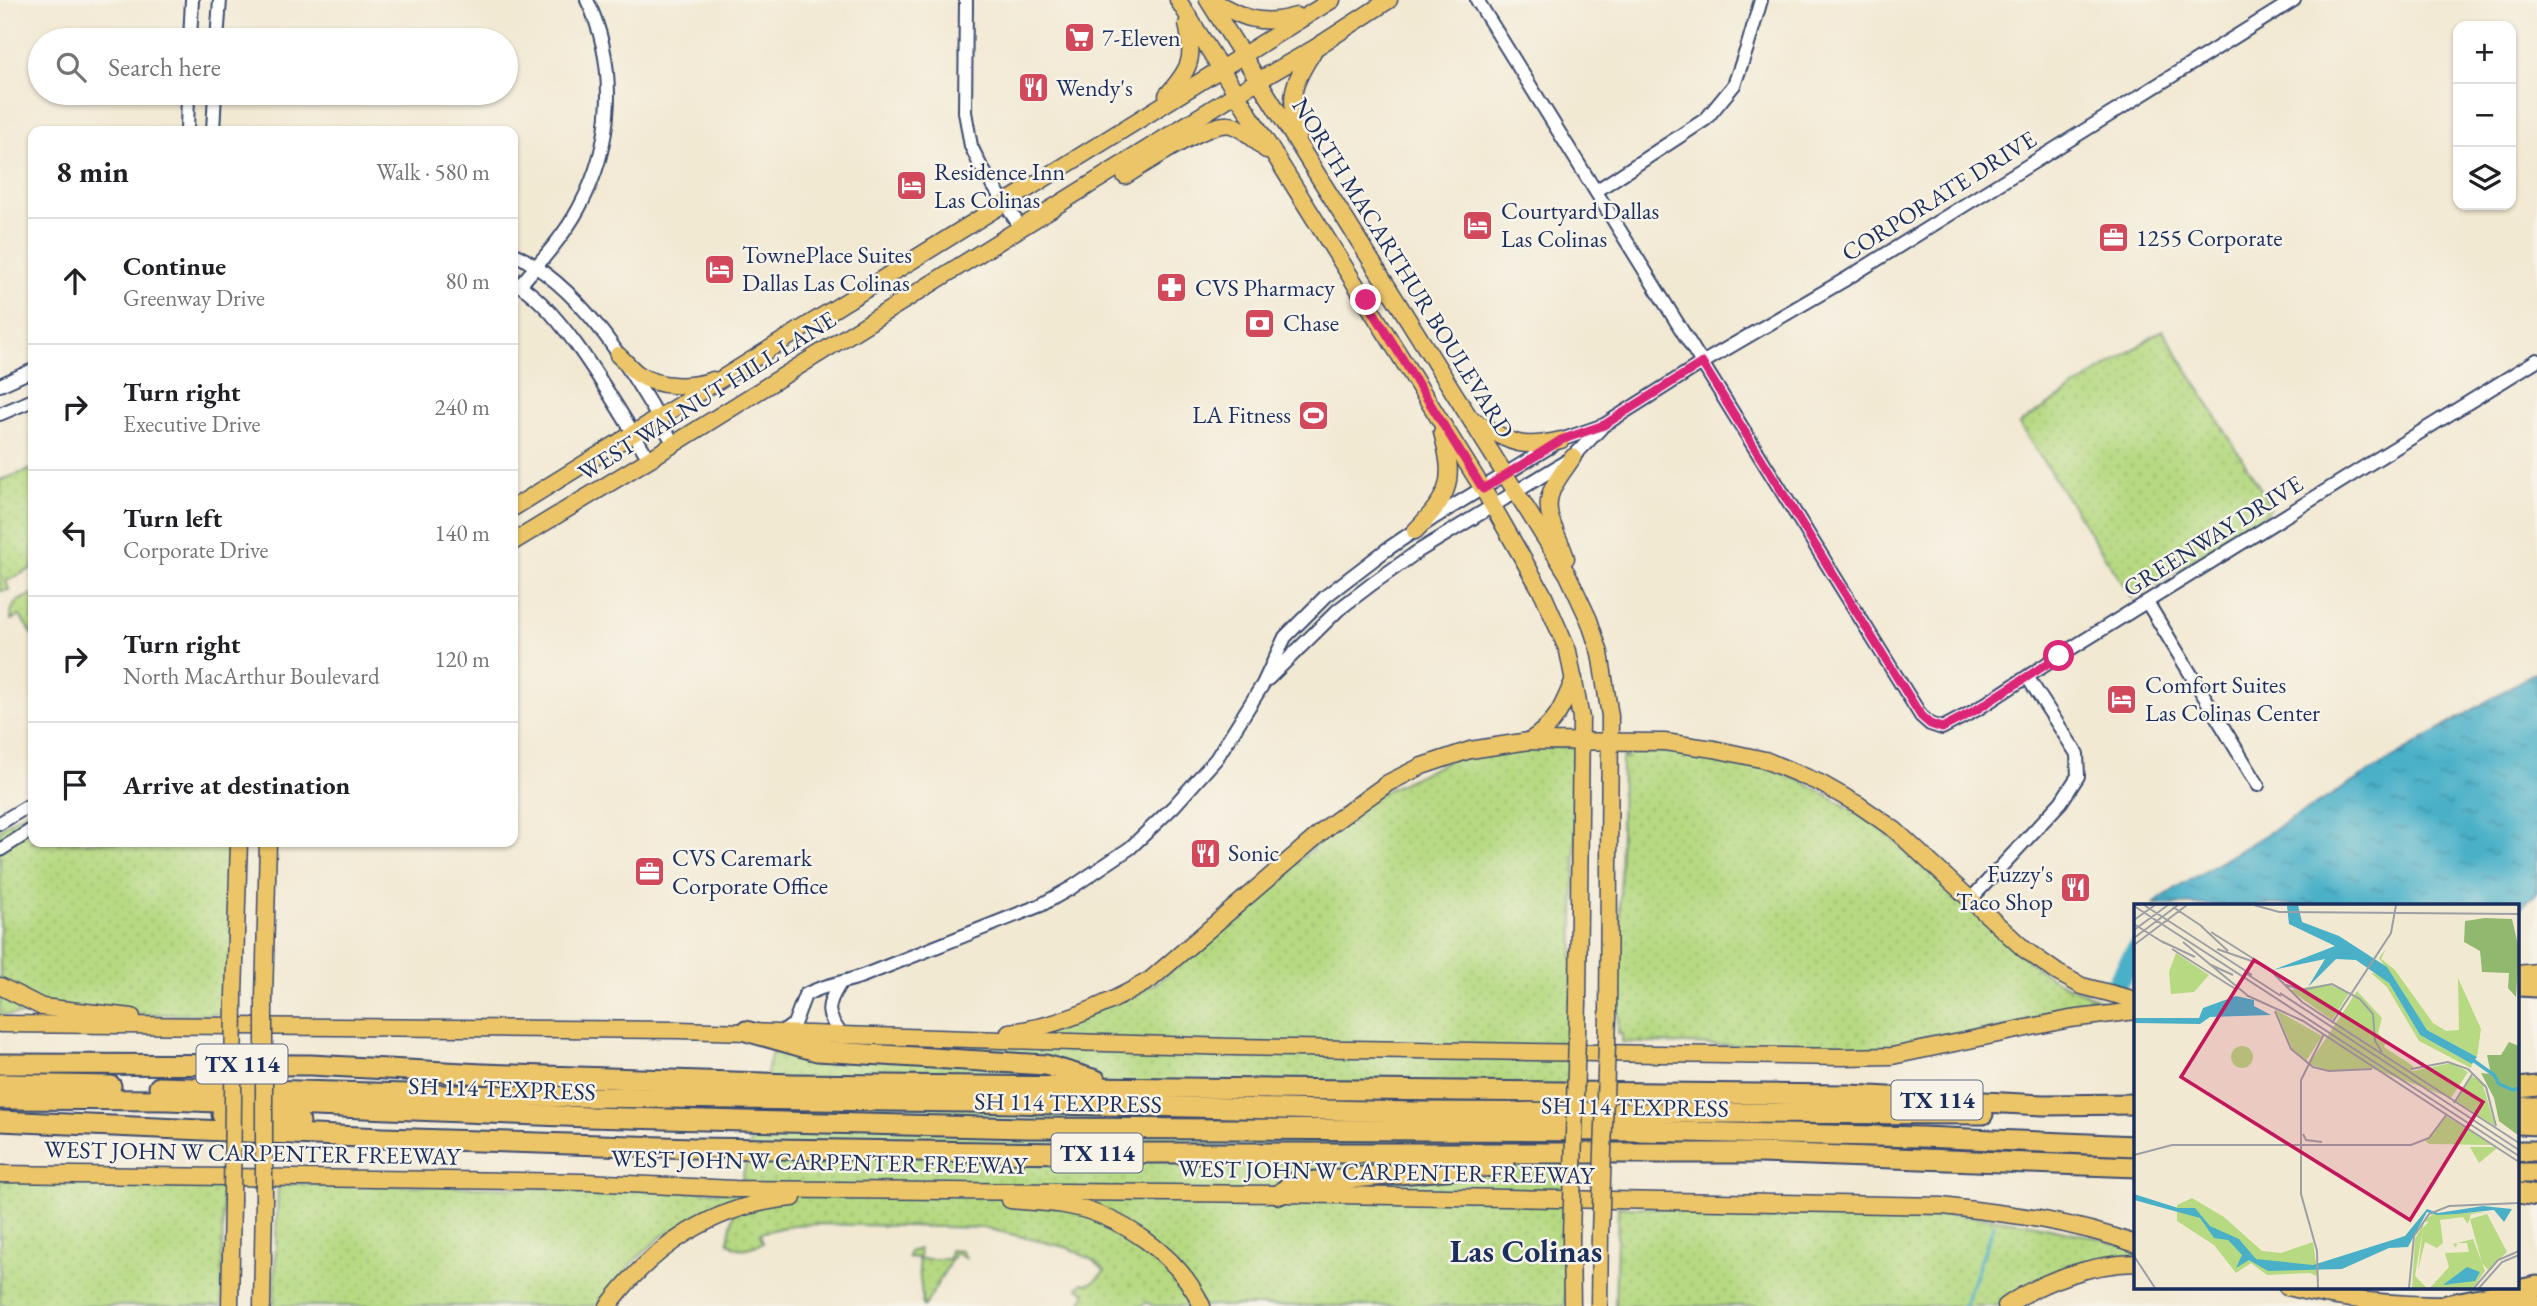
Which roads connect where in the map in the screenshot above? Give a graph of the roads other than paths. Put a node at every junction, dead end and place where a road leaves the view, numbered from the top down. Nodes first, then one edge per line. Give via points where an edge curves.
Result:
1 (192, 0) edge
2 (220, 0) edge
3 (587, 0) edge
4 (966, 0) edge
5 (1209, 0) edge
6 (1332, 0) edge
7 (1389, 0) edge
8 (1477, 0) edge
9 (1761, 0) edge
10 (2294, 0) edge
11 (1181, 6) edge
12 (1315, 10) junction
13 (191, 28) edge
14 (219, 28) edge
15 (1315, 48) junction
16 (1242, 55) junction
17 (1220, 68) junction
18 (1259, 80) junction
19 (1237, 93) junction
20 (188, 105) edge
21 (214, 105) edge
22 (1155, 109) junction
23 (187, 126) edge
24 (213, 126) edge
25 (1300, 145) junction
26 (1279, 160) junction
27 (1089, 186) junction
28 (1596, 191) junction
29 (1005, 203) junction
30 (1021, 228) junction
31 (518, 256) edge
32 (537, 265) junction
33 (518, 283) edge
34 (518, 285) edge
35 (618, 355) junction
36 (2537, 360) edge
37 (1702, 363) junction
38 (28, 372) edge
39 (732, 372) junction
40 (28, 373) edge
41 (0, 385) edge
42 (0, 391) edge
43 (28, 402) edge
44 (0, 414) edge
45 (1438, 416) junction
46 (659, 419) junction
47 (1471, 419) junction
48 (1604, 425) junction
49 (633, 434) junction
50 (1561, 440) junction
51 (674, 444) junction
52 (1573, 457) junction
53 (649, 459) junction
54 (1506, 475) junction
55 (1483, 489) junction
56 (1516, 490) junction
57 (518, 505) edge
58 (1493, 505) junction
59 (1415, 531) junction
60 (518, 539) edge
61 (1568, 575) junction
62 (1328, 595) junction
63 (2147, 602) junction
64 (1338, 610) junction
65 (1574, 676) junction
66 (2028, 678) junction
67 (1263, 684) junction
68 (1530, 741) junction
69 (1581, 742) junction
70 (1610, 742) junction
71 (2258, 785) dead end
72 (28, 806) edge
73 (0, 823) edge
74 (28, 832) edge
75 (239, 847) edge
76 (268, 847) edge
77 (0, 850) edge
78 (1971, 900) junction
79 (839, 985) junction
80 (0, 986) edge
81 (2134, 1000) edge
82 (2134, 1011) edge
83 (0, 1024) edge
84 (182, 1026) junction
85 (746, 1031) junction
86 (783, 1032) junction
87 (842, 1035) junction
88 (952, 1039) junction
89 (0, 1063) edge
90 (483, 1074) junction
91 (0, 1084) edge
92 (1114, 1087) junction
93 (218, 1088) junction
94 (0, 1099) edge
95 (72, 1099) junction
96 (2134, 1104) edge
97 (2134, 1116) edge
98 (0, 1121) edge
99 (1025, 1128) junction
100 (383, 1138) junction
101 (2134, 1146) edge
102 (778, 1149) junction
103 (1760, 1153) junction
104 (2134, 1167) edge
105 (0, 1174) edge
106 (897, 1189) junction
107 (852, 1190) junction
108 (1280, 1194) junction
109 (2134, 1243) edge
110 (2134, 1263) edge
111 (2537, 1286) edge
112 (2292, 1288) edge
113 (2537, 1303) edge
114 (2446, 1305) edge
115 (2500, 1305) edge
116 (230, 1306) edge
117 (262, 1306) edge
118 (608, 1306) edge
119 (1202, 1306) edge
120 (1572, 1306) edge
121 (1599, 1306) edge
122 (2006, 1306) edge

1 - 13 street
2 - 14 street
3 - 32 street via 606,51 609,99 599,163 579,208
4 - 29 street via 965,112 971,146
5 - 12 main road via 1259,21 1283,20
5 - 16 main road, NORTH MACARTHUR BOULEVARD
6 - 12 main road, WEST WALNUT HILL LANE
7 - 15 main road, WEST WALNUT HILL LANE
8 - 28 street
9 - 28 street via 1734,85 1706,119
10 - 37 street, CORPORATE DRIVE via 1846,279
11 - 17 main road, NORTH MACARTHUR BOULEVARD
11 - 22 main road via 1192,46 1188,70
12 - 16 main road, WEST WALNUT HILL LANE
15 - 18 main road, WEST WALNUT HILL LANE
15 - 25 main road via 1292,93
16 - 17 main road, WEST WALNUT HILL LANE
16 - 18 main road, NORTH MACARTHUR BOULEVARD
17 - 19 main road, NORTH MACARTHUR BOULEVARD
17 - 22 main road, WEST WALNUT HILL LANE
18 - 19 main road, WEST WALNUT HILL LANE
18 - 25 main road, NORTH MACARTHUR BOULEVARD
19 - 26 main road, NORTH MACARTHUR BOULEVARD
19 - 27 main road, WEST WALNUT HILL LANE
20 - 23 street
21 - 24 street
22 - 29 main road, WEST WALNUT HILL LANE
25 - 47 main road, NORTH MACARTHUR BOULEVARD
26 - 27 main road via 1228,124 1210,127 1115,182
26 - 45 main road, NORTH MACARTHUR BOULEVARD
27 - 30 main road, WEST WALNUT HILL LANE
28 - 37 street
29 - 30 street
29 - 39 main road, WEST WALNUT HILL LANE
30 - 51 main road, WEST WALNUT HILL LANE
31 - 32 street
32 - 33 street
32 - 35 street via 570,293
34 - 49 street via 549,310
35 - 39 main road via 639,374 661,383 709,382
35 - 46 street
36 - 63 street, GREENWAY DRIVE
37 - 48 street, CORPORATE DRIVE
37 - 66 street, GREENWAY DRIVE via 1921,716 1942,728
38 - 41 street
39 - 46 main road, WEST WALNUT HILL LANE
40 - 42 street
43 - 44 street
45 - 55 main road, NORTH MACARTHUR BOULEVARD
45 - 59 main road via 1450,479 1434,511
46 - 49 main road, WEST WALNUT HILL LANE
46 - 51 street
47 - 50 main road via 1519,444 1535,446
47 - 54 main road, NORTH MACARTHUR BOULEVARD
48 - 50 street, CORPORATE DRIVE
48 - 52 street, CORPORATE DRIVE
49 - 53 street
49 - 57 main road, WEST WALNUT HILL LANE
50 - 54 street, CORPORATE DRIVE
51 - 53 main road, WEST WALNUT HILL LANE
52 - 56 street, CORPORATE DRIVE
52 - 61 main road via 1548,504
53 - 60 main road, WEST WALNUT HILL LANE
54 - 55 street, CORPORATE DRIVE
54 - 56 main road, NORTH MACARTHUR BOULEVARD
55 - 58 main road, NORTH MACARTHUR BOULEVARD
55 - 59 street, CORPORATE DRIVE
56 - 58 street, CORPORATE DRIVE
56 - 61 main road, NORTH MACARTHUR BOULEVARD
58 - 64 street, CORPORATE DRIVE via 1417,552
58 - 65 main road, NORTH MACARTHUR BOULEVARD via 1558,623
59 - 62 street, CORPORATE DRIVE
61 - 70 main road, NORTH MACARTHUR BOULEVARD via 1600,653
62 - 64 street
62 - 67 street, CORPORATE DRIVE via 1285,637
63 - 66 street, GREENWAY DRIVE
63 - 71 street
64 - 67 street, CORPORATE DRIVE
65 - 68 main road via 1558,717
65 - 69 main road, NORTH MACARTHUR BOULEVARD
66 - 78 street via 2077,754 2078,776 2062,802
67 - 79 street, CORPORATE DRIVE via 1216,759 1174,806 1102,869 1041,905
68 - 69 main road
68 - 88 main road via 1470,750 1388,783 1330,825 1150,980 1118,999 1028,1030
69 - 70 main road
69 - 120 main road, NORTH MACARTHUR BOULEVARD, bridge
70 - 78 main road via 1664,742 1714,749 1798,773 1895,830
70 - 121 main road, NORTH MACARTHUR BOULEVARD, bridge
72 - 73 street
74 - 77 street
75 - 116 main road, bridge
76 - 117 main road, bridge
78 - 81 main road via 2058,973 2090,989
79 - 86 street, CORPORATE DRIVE via 822,985 805,995 794,1024
79 - 87 street via 829,1010
80 - 84 main road via 42,1007
82 - 88 main road via 2070,1019 1892,1056
83 - 84 main road
84 - 85 main road
85 - 86 main road
85 - 92 highway via 817,1051 1046,1065
86 - 87 main road
87 - 88 main road
89 - 90 highway, TX 114 via 311,1065
90 - 92 highway, TX 114 via 793,1084
90 - 93 highway via 450,1083 238,1078
91 - 93 highway, SH 114 TEXPRESS
92 - 96 highway, TX 114 via 1851,1095 2043,1105
93 - 97 highway, SH 114 TEXPRESS via 1413,1112
94 - 95 highway, SH 114 TEXPRESS
95 - 99 highway, SH 114 TEXPRESS
95 - 100 highway via 95,1106 287,1120
98 - 100 highway, WEST JOHN W CARPENTER FREEWAY / TX 114
99 - 101 highway, SH 114 TEXPRESS via 1651,1132
99 - 102 highway
100 - 102 highway, WEST JOHN W CARPENTER FREEWAY / TX 114
102 - 103 highway, WEST JOHN W CARPENTER FREEWAY / TX 114
103 - 104 highway, WEST JOHN W CARPENTER FREEWAY / TX 114
103 - 108 highway via 1683,1165 1472,1167 1293,1183
105 - 107 main road, WEST JOHN W CARPENTER FREEWAY
106 - 107 main road, WEST JOHN W CARPENTER FREEWAY
106 - 108 main road, WEST JOHN W CARPENTER FREEWAY
106 - 119 main road via 932,1198 1066,1205 1108,1219 1170,1261
107 - 118 main road via 775,1200 706,1221 653,1256
108 - 109 main road, WEST JOHN W CARPENTER FREEWAY via 1943,1206 2030,1216 2094,1229
110 - 122 main road via 2068,1276
111 - 114 highway
112 - 114 main road
113 - 115 main road
114 - 115 main road

